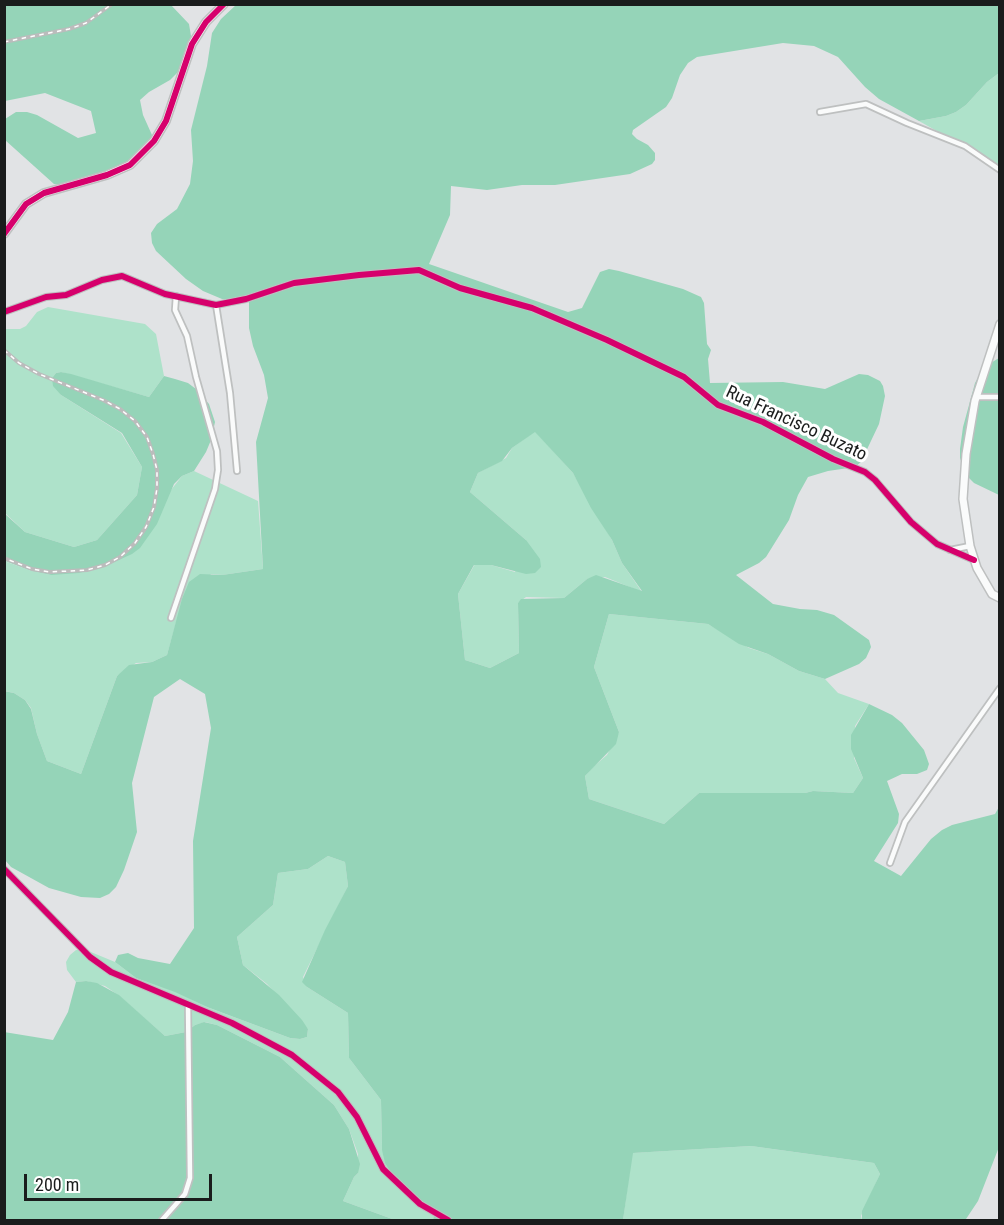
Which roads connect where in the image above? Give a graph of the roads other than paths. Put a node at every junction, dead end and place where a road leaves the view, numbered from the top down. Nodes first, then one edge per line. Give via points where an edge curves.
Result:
1 (224, 4) edge
2 (820, 112) dead end
3 (999, 170) edge
4 (4, 234) edge
5 (176, 296) junction
6 (216, 305) junction
7 (4, 312) edge
8 (999, 324) edge
9 (975, 397) junction
10 (999, 397) edge
11 (237, 471) dead end
12 (970, 546) junction
13 (950, 550) junction
14 (974, 560) junction
15 (999, 598) edge
16 (171, 618) dead end
17 (999, 688) edge
18 (890, 863) dead end
19 (4, 869) edge
20 (188, 1005) junction
21 (162, 1221) edge
22 (448, 1221) edge

1 - 4 street via 192,44 166,121 154,141 130,165 44,193 26,204
2 - 3 street via 866,104 965,146
5 - 6 street, Rua Francisco Buzato
5 - 7 street, Rua Francisco Buzato via 122,276
5 - 16 street via 174,310 188,336 217,451 218,470
6 - 11 street
6 - 13 street, Rua Francisco Buzato via 294,284 419,270 460,288 532,308 607,340 684,377 718,405 763,422 865,472 911,522
8 - 9 street
9 - 10 street
9 - 12 street via 963,499
12 - 13 street
12 - 14 street
13 - 14 street, Rua Francisco Buzato
14 - 15 street via 992,594
17 - 18 street via 905,822
19 - 20 street via 90,957 111,972
20 - 21 street via 190,1178 185,1194
20 - 22 street via 292,1055 338,1092 357,1117 383,1169 420,1204

